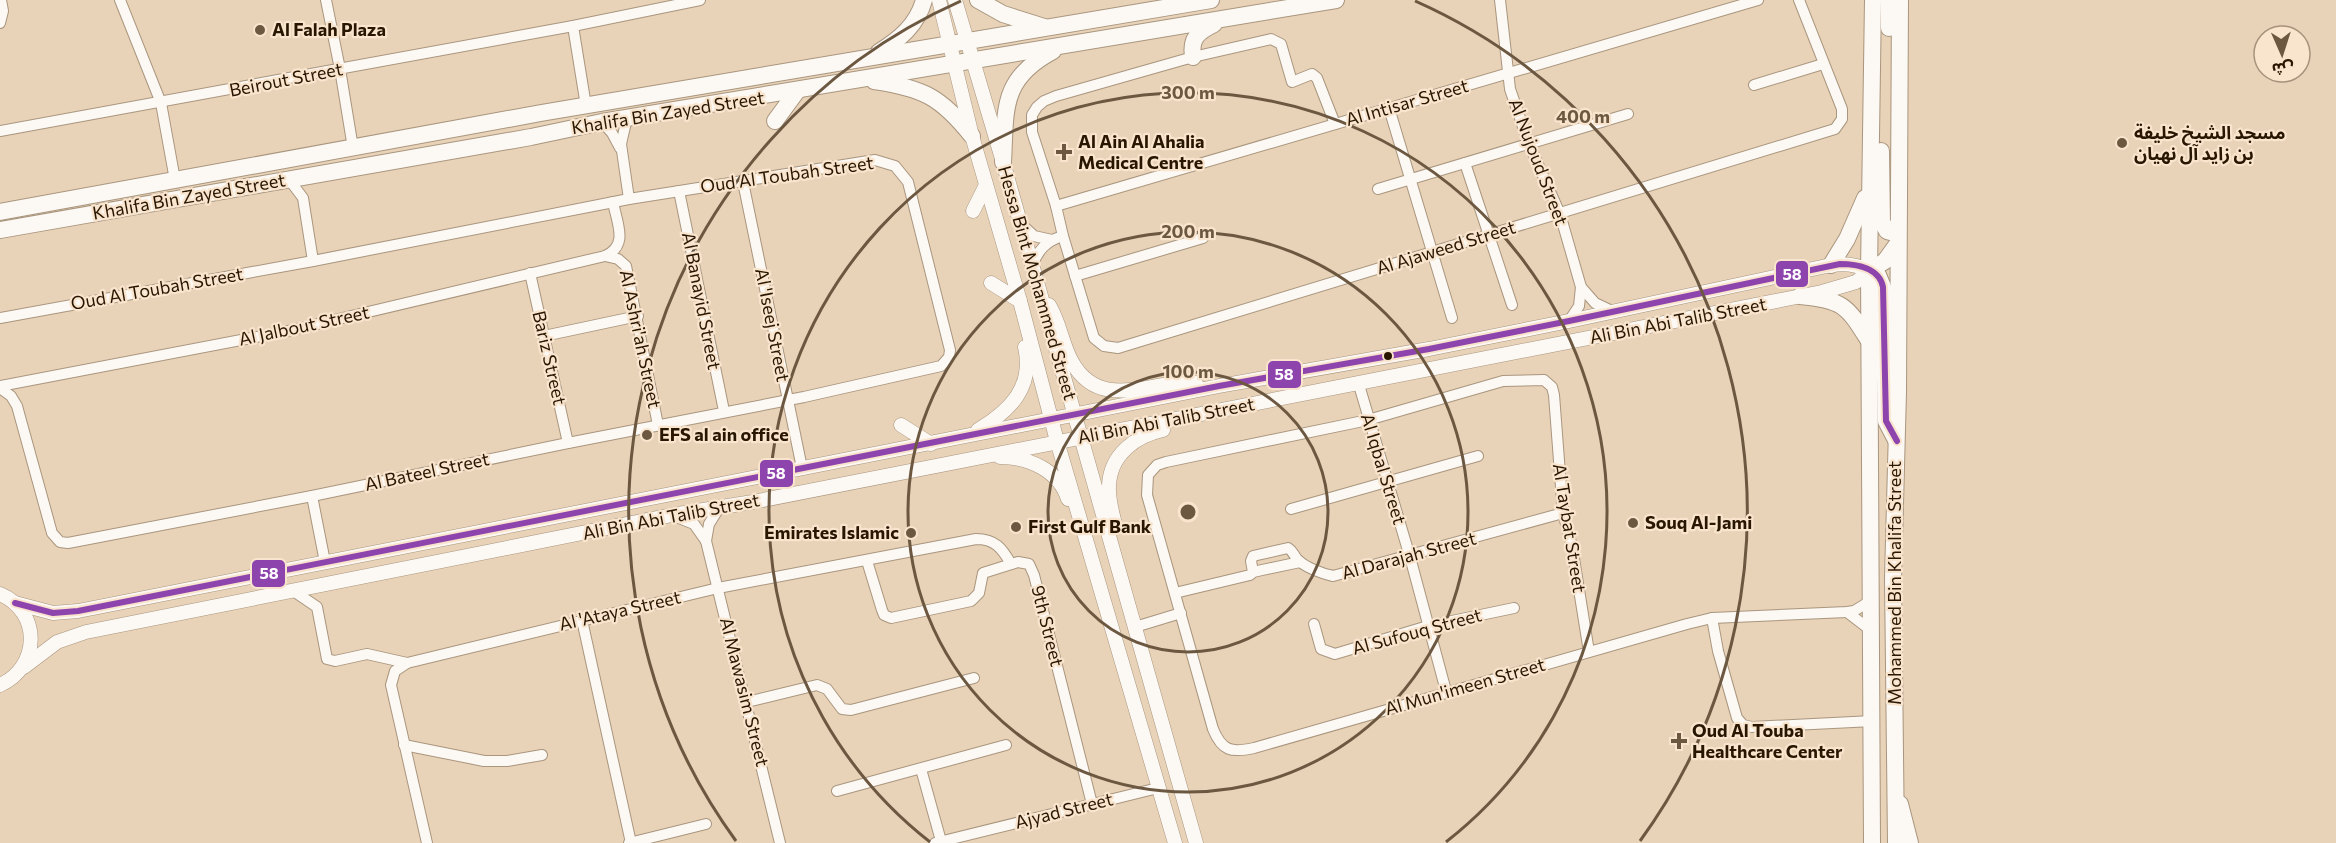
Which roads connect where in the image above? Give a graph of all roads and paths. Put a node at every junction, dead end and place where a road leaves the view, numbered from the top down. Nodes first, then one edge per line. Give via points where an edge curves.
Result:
1 (1, 0) edge
2 (120, 0) edge
3 (326, 0) edge
4 (700, 0) edge
5 (924, 0) edge
6 (939, 0) edge
7 (955, 0) edge
8 (978, 0) edge
9 (1211, 0) edge
10 (1336, 0) edge
11 (1500, 0) edge
12 (1758, 0) edge
13 (1799, 0) edge
14 (1873, 0) edge
15 (1889, 0) edge
16 (1900, 0) edge
17 (1222, 21) junction
18 (0, 23) edge
19 (573, 26) junction
20 (1048, 29) junction
21 (1153, 31) junction
22 (967, 42) junction
23 (950, 44) junction
24 (1062, 46) junction
25 (870, 58) junction
26 (1190, 58) junction
27 (972, 60) junction
28 (954, 63) junction
29 (1823, 64) junction
30 (1900, 66) junction
31 (340, 69) junction
32 (1507, 74) junction
33 (859, 79) junction
34 (1754, 85) dead end
35 (797, 91) junction
36 (161, 103) junction
37 (586, 106) junction
38 (1871, 107) junction
39 (1389, 108) junction
40 (1628, 114) dead end
41 (627, 118) junction
42 (775, 121) dead end
43 (602, 122) junction
44 (1335, 124) junction
45 (0, 131) edge
46 (972, 136) junction
47 (1528, 144) junction
48 (353, 148) junction
49 (621, 151) junction
50 (1004, 162) junction
51 (1465, 163) junction
52 (315, 174) junction
53 (288, 178) junction
54 (1411, 179) junction
55 (175, 180) junction
56 (743, 182) junction
57 (1870, 183) junction
58 (986, 185) junction
59 (1378, 189) dead end
60 (679, 191) junction
61 (303, 198) junction
62 (628, 199) junction
63 (613, 202) junction
64 (1056, 206) junction
65 (973, 211) dead end
66 (0, 212) edge
67 (1560, 214) junction
68 (1020, 224) junction
69 (0, 230) edge
70 (1488, 235) junction
71 (1057, 238) junction
72 (1203, 238) dead end
73 (1898, 238) junction
74 (1433, 252) junction
75 (605, 256) junction
76 (313, 261) junction
77 (1831, 265) junction
78 (1032, 266) junction
79 (1869, 271) junction
80 (530, 273) junction
81 (1075, 276) junction
82 (992, 283) dead end
83 (1581, 287) junction
84 (1038, 288) junction
85 (1800, 296) junction
86 (1020, 301) junction
87 (1512, 305) dead end
88 (1614, 312) junction
89 (638, 316) junction
90 (0, 318) edge
91 (1452, 318) dead end
92 (1569, 321) junction
93 (544, 336) junction
94 (1870, 343) junction
95 (950, 350) joint
96 (1536, 379) joint
97 (1359, 385) junction
98 (1219, 386) junction
99 (0, 387) edge
100 (787, 400) junction
101 (1220, 410) junction
102 (724, 411) junction
103 (1074, 415) junction
104 (1052, 419) junction
105 (1368, 420) junction
106 (658, 425) junction
107 (901, 425) dead end
108 (967, 436) junction
109 (1080, 438) junction
110 (1057, 441) junction
111 (1897, 441) junction
112 (568, 443) junction
113 (932, 444) junction
114 (1478, 456) dead end
115 (802, 468) junction
116 (918, 469) junction
117 (1387, 482) junction
118 (312, 496) junction
119 (719, 508) junction
120 (1291, 509) dead end
121 (1563, 513) junction
122 (672, 515) junction
123 (706, 541) junction
124 (1088, 545) junction
125 (1410, 557) junction
126 (867, 561) junction
127 (325, 562) junction
128 (1300, 562) junction
129 (1118, 563) junction
130 (1011, 564) junction
131 (1253, 572) junction
132 (718, 588) junction
133 (292, 590) junction
134 (1175, 593) junction
135 (0, 594) edge
136 (1872, 600) junction
137 (15, 603) junction
138 (1514, 608) dead end
139 (1847, 612) junction
140 (1182, 613) junction
141 (1712, 618) junction
142 (582, 620) junction
143 (1314, 624) dead end
144 (1428, 626) junction
145 (1135, 627) junction
146 (1873, 632) junction
147 (1589, 651) junction
148 (407, 663) junction
149 (24, 667) junction
150 (974, 678) dead end
151 (0, 685) edge
152 (1446, 691) junction
153 (747, 702) junction
154 (1873, 721) junction
155 (404, 745) junction
156 (1006, 746) dead end
157 (542, 755) dead end
158 (921, 768) junction
159 (1158, 788) junction
160 (837, 791) dead end
161 (1895, 795) junction
162 (1092, 804) junction
163 (706, 824) dead end
164 (938, 842) edge
165 (427, 843) edge
166 (630, 843) edge
167 (780, 843) edge
168 (1175, 843) edge
169 (1196, 843) edge
170 (1872, 843) edge
171 (1896, 843) edge
172 (1911, 843) edge

1 - 18 street
2 - 36 street
3 - 31 street
4 - 19 street, Beirout Street
5 - 25 main road via 909,29
6 - 23 main road, Hessa Bint Mohammed Street
7 - 22 main road, Hessa Bint Mohammed Street
8 - 20 main road via 1003,14
9 - 20 main road, Khalifa Bin Zayed Street
10 - 17 main road, Khalifa Bin Zayed Street
11 - 32 street, Al Nujoud Street
12 - 32 street, Al Intisar Street
13 - 29 street, Al Ajaweed Street
14 - 38 main road, Mohammed Bin Khalifa Street
15 - 30 main road via 1892,45
16 - 30 main road, Mohammed Bin Khalifa Street
17 - 21 main road, Khalifa Bin Zayed Street
17 - 26 main road via 1196,35
19 - 31 street, Beirout Street
19 - 37 street
20 - 22 main road, Khalifa Bin Zayed Street
21 - 24 main road, Khalifa Bin Zayed Street
21 - 26 main road via 1179,41
22 - 23 main road, Khalifa Bin Zayed Street
22 - 27 main road, Hessa Bint Mohammed Street
23 - 25 main road, Khalifa Bin Zayed Street
23 - 28 main road, Hessa Bint Mohammed Street
24 - 27 main road, Khalifa Bin Zayed Street
24 - 50 main road via 1034,63 1011,90 1006,110
25 - 37 main road, Khalifa Bin Zayed Street
26 - 44 street, Al Ajaweed Street via 1279,41 1292,82 1312,74 1317,78
26 - 64 street, Al Ajaweed Street via 1056,96 1037,107 1032,115 1032,132
27 - 28 main road, Khalifa Bin Zayed Street
27 - 50 main road, Hessa Bint Mohammed Street
28 - 33 main road, Khalifa Bin Zayed Street
28 - 46 main road, Hessa Bint Mohammed Street
29 - 34 street
29 - 67 street, Al Ajaweed Street via 1842,109 1842,119 1835,129
30 - 73 main road, Mohammed Bin Khalifa Street
31 - 36 street, Beirout Street
31 - 48 street
32 - 39 street, Al Intisar Street
32 - 47 street, Al Nujoud Street
33 - 35 main road, Khalifa Bin Zayed Street
33 - 46 main road via 902,85 933,97
35 - 41 main road, Khalifa Bin Zayed Street
35 - 42 main road
36 - 45 street, Beirout Street
36 - 55 street
37 - 48 main road, Khalifa Bin Zayed Street
38 - 57 main road, Mohammed Bin Khalifa Street
38 - 73 main road via 1881,138 1882,222
39 - 44 street, Al Intisar Street
39 - 54 street
40 - 47 street
41 - 43 main road, Khalifa Bin Zayed Street
41 - 49 street
43 - 49 street
43 - 52 main road, Khalifa Bin Zayed Street
44 - 64 street, Al Intisar Street
46 - 58 main road, Hessa Bint Mohammed Street
47 - 51 street
47 - 67 street, Al Nujoud Street
48 - 55 main road, Khalifa Bin Zayed Street
49 - 62 street
50 - 68 main road, Hessa Bint Mohammed Street
51 - 54 street
51 - 70 street
52 - 53 main road, Khalifa Bin Zayed Street
52 - 61 street
53 - 61 street
53 - 69 main road, Khalifa Bin Zayed Street
54 - 59 street
54 - 74 street
55 - 66 main road, Khalifa Bin Zayed Street
56 - 60 street, Oud Al Toubah Street
56 - 95 street, Oud Al Toubah Street via 875,160 896,166 908,182
56 - 100 street, Al 'Iseej Street
57 - 77 main road via 1854,226
57 - 79 main road, Mohammed Bin Khalifa Street
58 - 65 main road
58 - 86 main road, Hessa Bint Mohammed Street
60 - 62 street, Oud Al Toubah Street
60 - 102 street, Al Banayid Street
61 - 76 street
62 - 63 street, Oud Al Toubah Street
63 - 75 street, Al Ashri'ah Street via 620,242 615,251
63 - 76 street, Oud Al Toubah Street
64 - 71 street, Al Ajaweed Street
67 - 70 street, Al Ajaweed Street
67 - 83 street, Al Nujoud Street
68 - 71 street via 1034,236
68 - 78 main road, Hessa Bint Mohammed Street
70 - 74 street, Al Ajaweed Street
70 - 87 street
71 - 78 street via 1039,251
71 - 81 street, Al Ajaweed Street
72 - 81 street
73 - 79 main road via 1885,261
73 - 111 main road, Mohammed Bin Khalifa Street
74 - 81 street, Al Ajaweed Street via 1118,348 1104,346 1094,338
74 - 91 street
75 - 80 street, Al Jalbout Street
75 - 89 street, Al Ashri'ah Street via 626,266
76 - 90 street, Oud Al Toubah Street
77 - 79 main road, Ali Bin Abi Talib Street via 1849,264
77 - 88 main road, Ali Bin Abi Talib Street
78 - 84 main road, Hessa Bint Mohammed Street
79 - 85 main road, Ali Bin Abi Talib Street via 1856,282
79 - 94 main road, Mohammed Bin Khalifa Street
79 - 111 main road via 1878,275 1883,287 1886,421
80 - 93 street, Bariz Street
80 - 99 street, Al Jalbout Street via 288,331
82 - 86 main road
83 - 88 street via 1595,303
83 - 92 street via 1579,306
84 - 98 main road via 1055,314 1071,362 1091,382 1125,391 1190,382
84 - 103 main road, Hessa Bint Mohammed Street
85 - 94 main road via 1842,306 1857,319
85 - 97 main road, Ali Bin Abi Talib Street
86 - 104 main road, Hessa Bint Mohammed Street
86 - 108 main road via 1019,325 1028,361 1021,387 998,418
88 - 92 main road, Ali Bin Abi Talib Street
89 - 93 street
89 - 106 street, Al Ashri'ah Street
92 - 98 main road, Ali Bin Abi Talib Street
93 - 112 street, Bariz Street
94 - 136 main road, Mohammed Bin Khalifa Street
95 - 100 street, Al Bateel Street via 941,366
96 - 105 street, Al Mun'imeen Street via 1503,381
96 - 121 street, Al Taybat Street via 1549,384 1554,395
97 - 101 main road, Ali Bin Abi Talib Street
97 - 105 street, Al Iqbal Street
98 - 103 main road, Ali Bin Abi Talib Street
99 - 118 street, Al Bateel Street via 17,406 46,519 51,534 60,542
100 - 102 street, Al Bateel Street
100 - 115 street, Al 'Iseej Street
101 - 109 main road, Ali Bin Abi Talib Street
101 - 129 main road via 1198,421 1150,432 1117,459 1109,486 1120,548
102 - 106 street, Al Bateel Street
103 - 104 main road, Ali Bin Abi Talib Street
103 - 109 main road, Hessa Bint Mohammed Street
104 - 108 main road, Ali Bin Abi Talib Street
104 - 110 main road, Hessa Bint Mohammed Street
105 - 117 street, Al Iqbal Street
105 - 134 street, Al Mun'imeen Street via 1166,462 1151,469 1146,481 1147,495
106 - 112 street, Al Bateel Street
107 - 113 main road
108 - 113 main road, Ali Bin Abi Talib Street
109 - 110 main road, Ali Bin Abi Talib Street
109 - 129 main road, Hessa Bint Mohammed Street
110 - 116 main road, Ali Bin Abi Talib Street
110 - 124 main road, Hessa Bint Mohammed Street
111 - 161 main road, Mohammed Bin Khalifa Street via 1893,578
112 - 118 street, Al Bateel Street
113 - 115 main road, Ali Bin Abi Talib Street
114 - 117 street
115 - 127 main road, Ali Bin Abi Talib Street
116 - 119 main road, Ali Bin Abi Talib Street
116 - 124 main road via 1002,456 1040,466 1065,489 1078,529
117 - 120 street
117 - 125 street, Al Iqbal Street
118 - 127 street
119 - 122 main road, Ali Bin Abi Talib Street
119 - 123 street via 709,524
121 - 125 street, Al Darajah Street
121 - 147 street, Al Taybat Street
122 - 123 street via 694,524
122 - 133 main road, Ali Bin Abi Talib Street
123 - 132 street, Al Mawasim Street
124 - 159 main road, Hessa Bint Mohammed Street
125 - 128 street, Al Darajah Street via 1334,576
125 - 144 street, Al Iqbal Street
126 - 130 street, Al 'Ataya Street via 984,538 1000,546
126 - 130 street via 884,615 891,618 971,601 979,593 983,573
126 - 132 street, Al 'Ataya Street
127 - 137 main road, Ali Bin Abi Talib Street via 78,611 53,613
128 - 131 street
128 - 131 street, Al Darajah Street via 1288,548 1253,556
129 - 145 main road, Hessa Bint Mohammed Street
130 - 162 street, 9th Street via 1026,562 1035,575
131 - 134 street
132 - 142 street, Al 'Ataya Street
132 - 153 street, Al Mawasim Street
133 - 148 street via 317,607 327,659 367,654
133 - 149 main road, Ali Bin Abi Talib Street via 70,636
134 - 140 street, Al Mun'imeen Street
135 - 137 main road
136 - 139 street, Al Mun'imeen Street
136 - 146 main road, Mohammed Bin Khalifa Street
137 - 149 main road via 31,633 32,645
138 - 144 street, Al Sufouq Street
139 - 141 street, Al Mun'imeen Street
139 - 146 street
140 - 145 street
140 - 152 street, Al Mun'imeen Street via 1213,729 1219,742 1231,750 1254,748
141 - 147 street, Al Mun'imeen Street
141 - 154 street via 1722,669 1737,718 1743,725
142 - 148 street, Al 'Ataya Street
142 - 166 street
143 - 144 street, Al Sufouq Street via 1321,649 1335,654
144 - 152 street, Al Iqbal Street
145 - 169 main road, Hessa Bint Mohammed Street
146 - 154 main road, Mohammed Bin Khalifa Street
147 - 152 street, Al Mun'imeen Street
148 - 155 street via 395,671 391,685
149 - 151 main road, Ali Bin Abi Talib Street
150 - 153 street via 851,710 842,709 827,689 817,685
153 - 167 street, Al Mawasim Street
154 - 170 main road, Mohammed Bin Khalifa Street
155 - 157 street via 484,761
155 - 165 street
156 - 158 street
158 - 160 street
158 - 164 street
159 - 162 street, Ajyad Street
159 - 168 main road, Hessa Bint Mohammed Street
161 - 171 main road, Mohammed Bin Khalifa Street
161 - 172 main road
162 - 164 street, Ajyad Street
163 - 166 street

